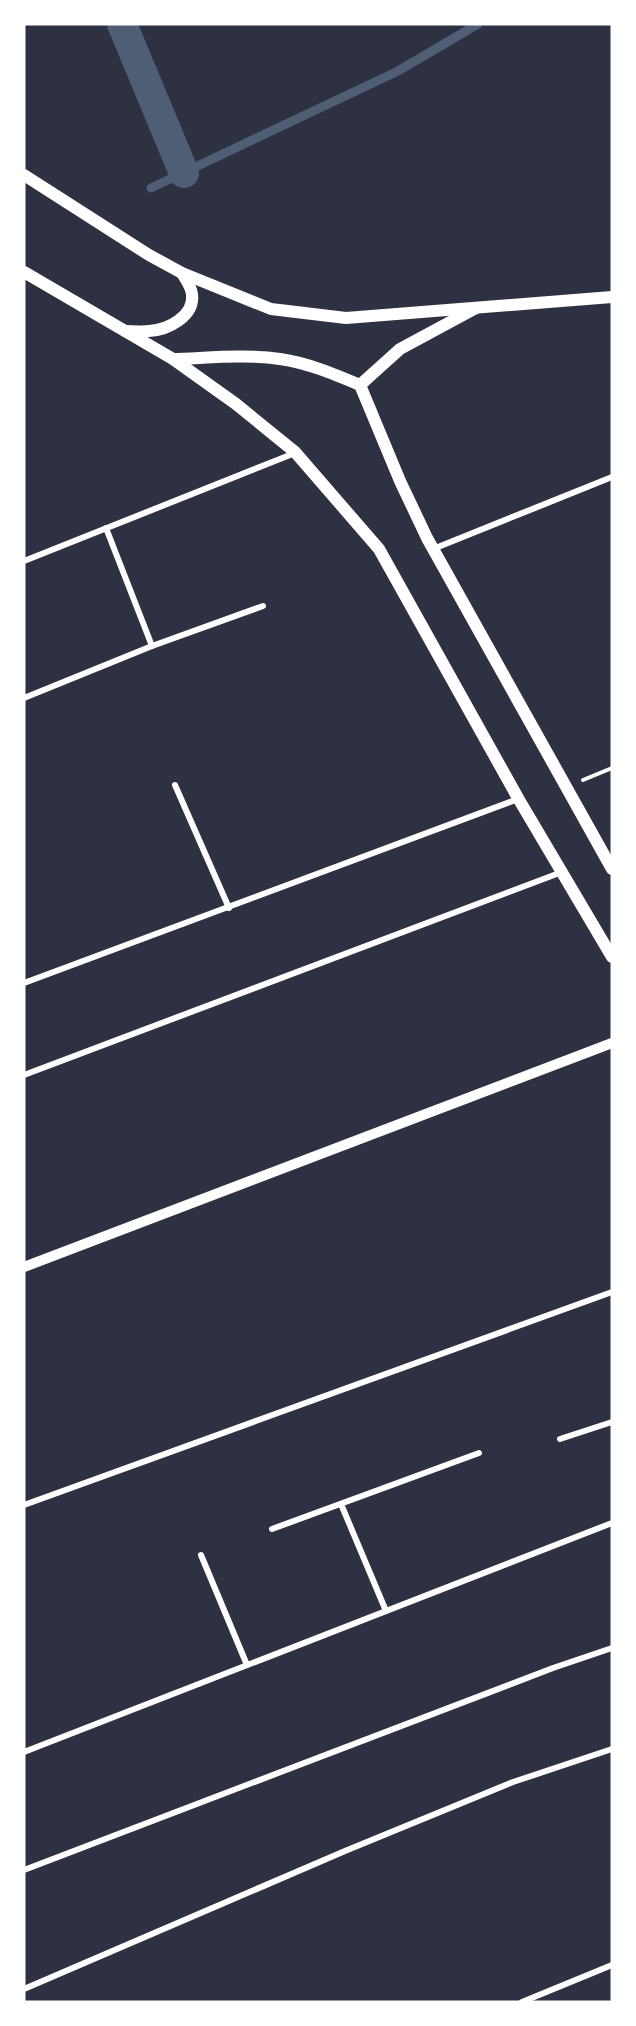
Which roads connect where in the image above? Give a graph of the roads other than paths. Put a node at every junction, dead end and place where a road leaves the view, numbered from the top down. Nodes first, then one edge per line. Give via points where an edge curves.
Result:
1 (24, 175) edge
2 (24, 272) edge
3 (182, 273) junction
4 (612, 297) edge
5 (476, 308) junction
6 (124, 331) junction
7 (173, 359) junction
8 (360, 385) junction
9 (295, 452) junction
10 (612, 477) edge
11 (106, 528) junction
12 (433, 549) junction
13 (24, 561) edge
14 (263, 606) dead end
15 (152, 646) junction
16 (24, 698) edge
17 (175, 784) dead end
18 (518, 798) junction
19 (612, 869) edge
20 (563, 872) junction
21 (229, 908) junction
22 (612, 957) edge
23 (24, 983) edge
24 (612, 1043) edge
25 (24, 1075) edge
26 (24, 1267) edge
27 (612, 1292) edge
28 (612, 1422) edge
29 (560, 1439) dead end
30 (479, 1453) dead end
31 (341, 1504) junction
32 (24, 1505) edge
33 (612, 1523) edge
34 (272, 1529) dead end
35 (201, 1555) dead end
36 (386, 1611) junction
37 (612, 1648) edge
38 (247, 1665) junction
39 (612, 1749) edge
40 (24, 1752) edge
41 (24, 1870) edge
42 (612, 1965) edge
43 (24, 1989) edge
44 (522, 2002) edge

1 - 3 main road
2 - 6 main road
3 - 5 main road via 271,309 346,318
3 - 6 main road via 193,297 185,316 170,327 151,332
4 - 5 main road
5 - 8 main road via 400,349
6 - 7 main road
7 - 8 main road via 280,359 322,369
7 - 9 main road
8 - 12 main road via 399,481
9 - 11 street
9 - 18 main road via 379,549
10 - 12 street
11 - 13 street
11 - 15 street
12 - 19 main road
14 - 15 street
15 - 16 street
17 - 21 street
18 - 20 main road
18 - 21 street
20 - 22 main road
20 - 25 street
21 - 23 street
24 - 26 street
27 - 32 street
28 - 29 street
30 - 31 street
31 - 34 street
31 - 36 street
33 - 36 street
35 - 38 street
36 - 38 street
37 - 41 street
38 - 40 street
39 - 43 street via 513,1782
42 - 44 street

